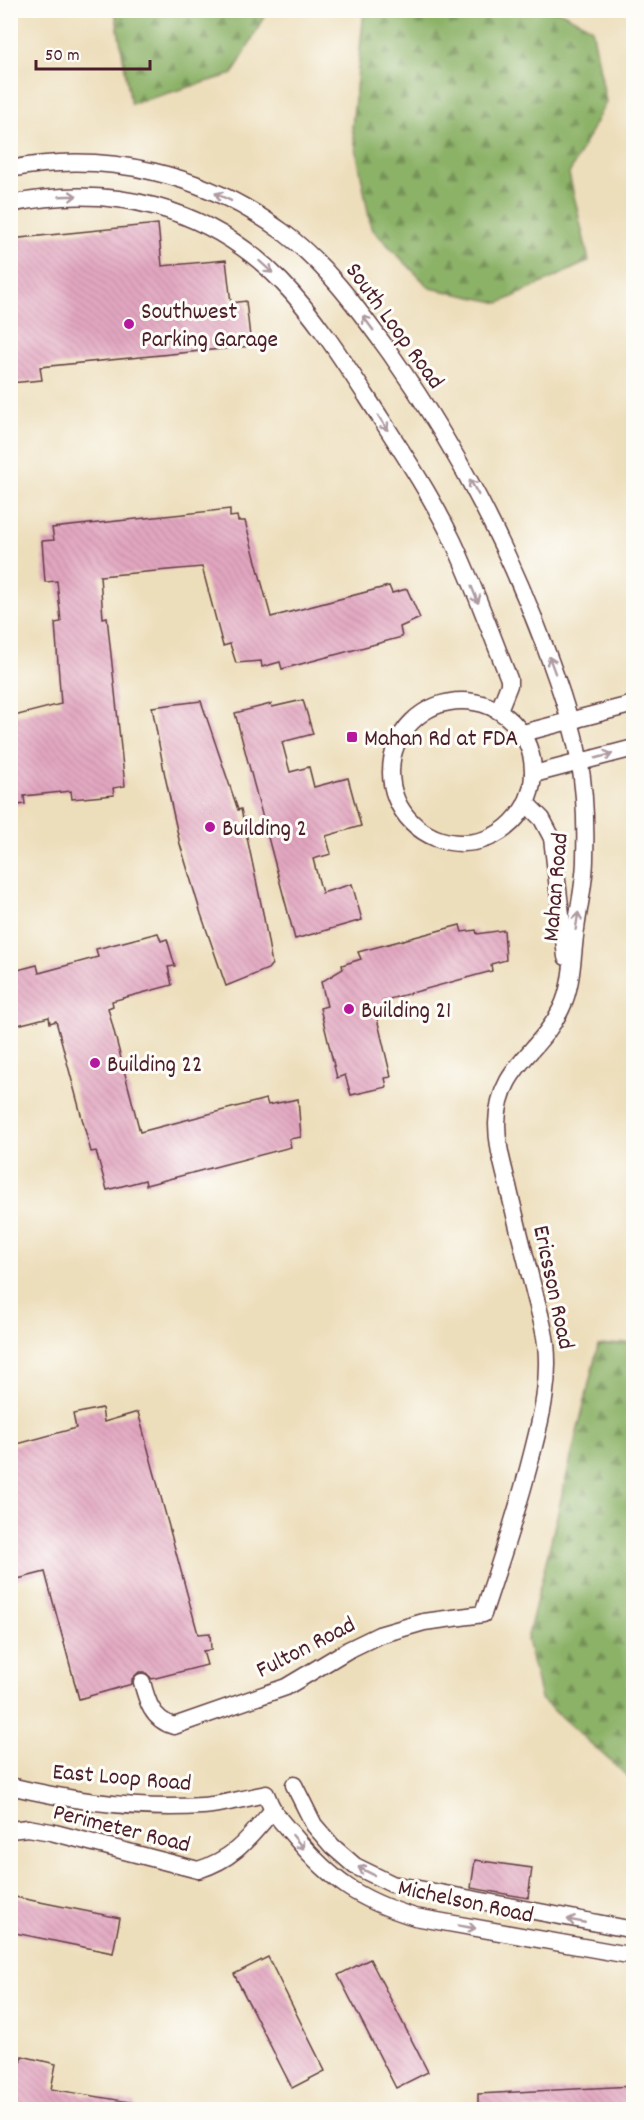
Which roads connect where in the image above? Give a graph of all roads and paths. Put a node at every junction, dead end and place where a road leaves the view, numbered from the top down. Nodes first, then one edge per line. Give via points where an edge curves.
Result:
1 (10, 169) edge
2 (10, 204) edge
3 (633, 704) edge
4 (499, 710) junction
5 (570, 721) junction
6 (523, 733) junction
7 (633, 748) edge
8 (580, 762) junction
9 (534, 774) junction
10 (526, 803) junction
11 (570, 979) junction
12 (498, 1108) joint
13 (483, 1614) joint
14 (142, 1682) dead end
15 (294, 1785) dead end
16 (10, 1786) edge
17 (266, 1794) joint
18 (272, 1811) junction
19 (10, 1830) edge
20 (633, 1930) edge
21 (633, 1956) edge

5 -> 1 street, South Loop Road via 527,597 453,448 357,308 322,266 269,222 209,190 171,176 98,162
2 -> 4 street via 76,195 149,205 195,220 223,235 281,281 348,367 452,540 509,679
3 - 5 street
4 - 6 street
4 - 10 street via 477,703 453,703 432,709 416,720 399,742 392,763 394,798 412,823 433,836 456,841 479,838 501,828
5 - 6 street
5 - 8 street, Mahan Road
6 - 9 street
8 -> 7 street
8 - 9 street
11 -> 8 street, Mahan Road via 585,865
9 - 10 street
10 - 11 street, Mahan Road via 542,819 552,838
11 - 12 street, Mahan Road via 562,1007 510,1076
12 - 13 street, Ericsson Road via 497,1143 546,1344 546,1400 521,1497
13 - 14 street, Fulton Road via 424,1622 379,1635 285,1687 174,1726 165,1723 148,1706
20 -> 15 street, Michelson Road via 392,1884 355,1866 332,1846 314,1825
16 - 17 street, East Loop Road via 123,1805 204,1806
17 - 18 street, Michelson Road
18 - 19 street, Perimeter Road via 243,1845 218,1864 198,1870 28,1828
18 -> 21 street, Michelson Road via 327,1873 355,1894 382,1907 415,1917

